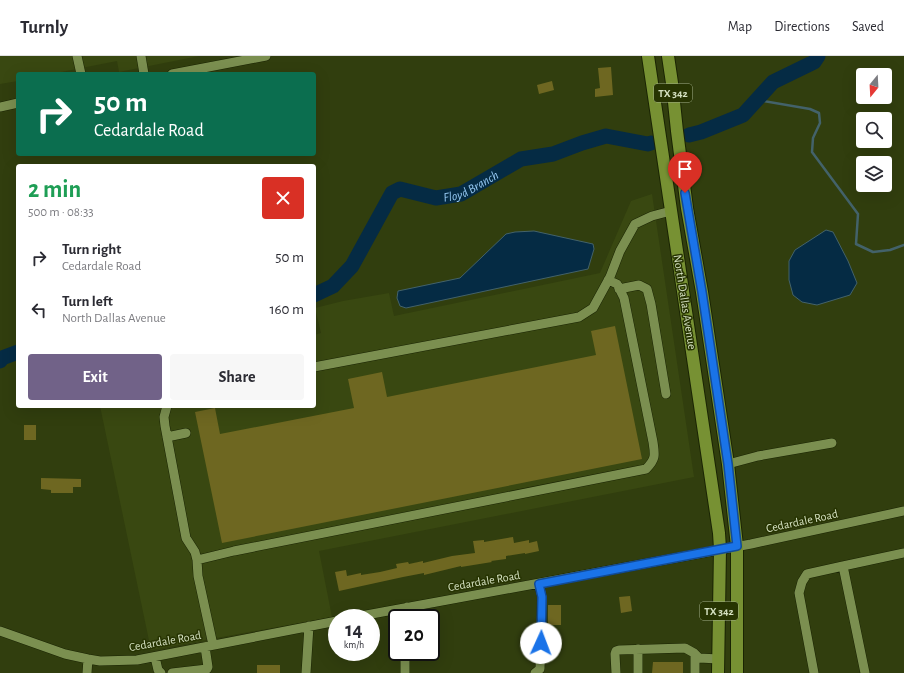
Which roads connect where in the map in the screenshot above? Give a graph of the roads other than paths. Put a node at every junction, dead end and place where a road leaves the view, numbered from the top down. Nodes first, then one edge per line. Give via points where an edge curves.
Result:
1 (77, 56) edge
2 (141, 56) edge
3 (266, 56) edge
4 (648, 56) edge
5 (668, 56) edge
6 (81, 72) edge
7 (144, 72) edge
8 (182, 72) edge
9 (16, 103) edge
10 (0, 107) edge
11 (687, 208) junction
12 (671, 211) junction
13 (608, 280) junction
14 (619, 289) junction
15 (316, 367) edge
16 (666, 394) dead end
17 (166, 408) edge
18 (186, 433) dead end
19 (167, 437) junction
20 (832, 444) dead end
21 (728, 464) junction
22 (904, 511) edge
23 (737, 546) junction
24 (720, 549) junction
25 (904, 553) edge
26 (197, 560) junction
27 (843, 566) junction
28 (539, 584) junction
29 (406, 607) joint
30 (380, 612) edge
31 (328, 623) edge
32 (0, 626) edge
33 (309, 626) junction
34 (0, 631) edge
35 (13, 636) junction
36 (209, 646) junction
37 (638, 650) junction
38 (695, 654) junction
39 (155, 657) junction
40 (88, 659) junction
41 (718, 659) junction
42 (405, 661) edge
43 (207, 671) edge
44 (88, 673) edge
45 (162, 673) edge
46 (172, 673) edge
47 (306, 673) edge
48 (404, 673) edge
49 (535, 673) edge
50 (616, 673) edge
51 (638, 673) edge
52 (695, 673) edge
53 (718, 673) edge
54 (737, 673) edge
55 (814, 673) edge
56 (865, 673) edge

1 - 6 street
2 - 7 street
3 - 8 street
4 - 12 main road, North Dallas Avenue / TX 342
5 - 11 main road, North Dallas Avenue / TX 342
9 - 10 street
11 - 12 main road
11 - 21 main road, North Dallas Avenue / TX 342
12 - 13 street via 635,224
12 - 24 main road, North Dallas Avenue / TX 342
13 - 14 street via 617,284
13 - 15 street via 593,308 579,317
14 - 16 street via 639,285 647,288
14 - 26 street via 624,298 653,442 655,456 646,469
17 - 19 street via 164,417
18 - 19 street
19 - 26 street via 186,538
20 - 21 street via 758,456
21 - 23 main road, North Dallas Avenue / TX 342
22 - 23 street, Cedardale Road
23 - 24 street, Cedardale Road
23 - 54 main road, TX 342
24 - 28 street, Cedardale Road
24 - 41 main road, TX 342
25 - 27 street
26 - 36 street
27 - 55 street via 807,574 799,593
27 - 56 street
28 - 29 street, Cedardale Road
28 - 49 street via 542,597 540,669
29 - 30 street, Cedardale Road
31 - 33 street, Cedardale Road
32 - 35 street
33 - 36 street, Cedardale Road
33 - 47 street
34 - 35 street, Cedardale Road
35 - 40 street, Cedardale Road
36 - 39 street, Cedardale Road
36 - 43 street
37 - 38 street via 685,648
37 - 50 street via 616,651
37 - 51 street
38 - 41 street via 699,658
38 - 52 street
39 - 40 street, Cedardale Road via 137,660
39 - 45 street via 158,670
40 - 44 street
41 - 53 main road, TX 342
42 - 48 street
43 - 46 street

